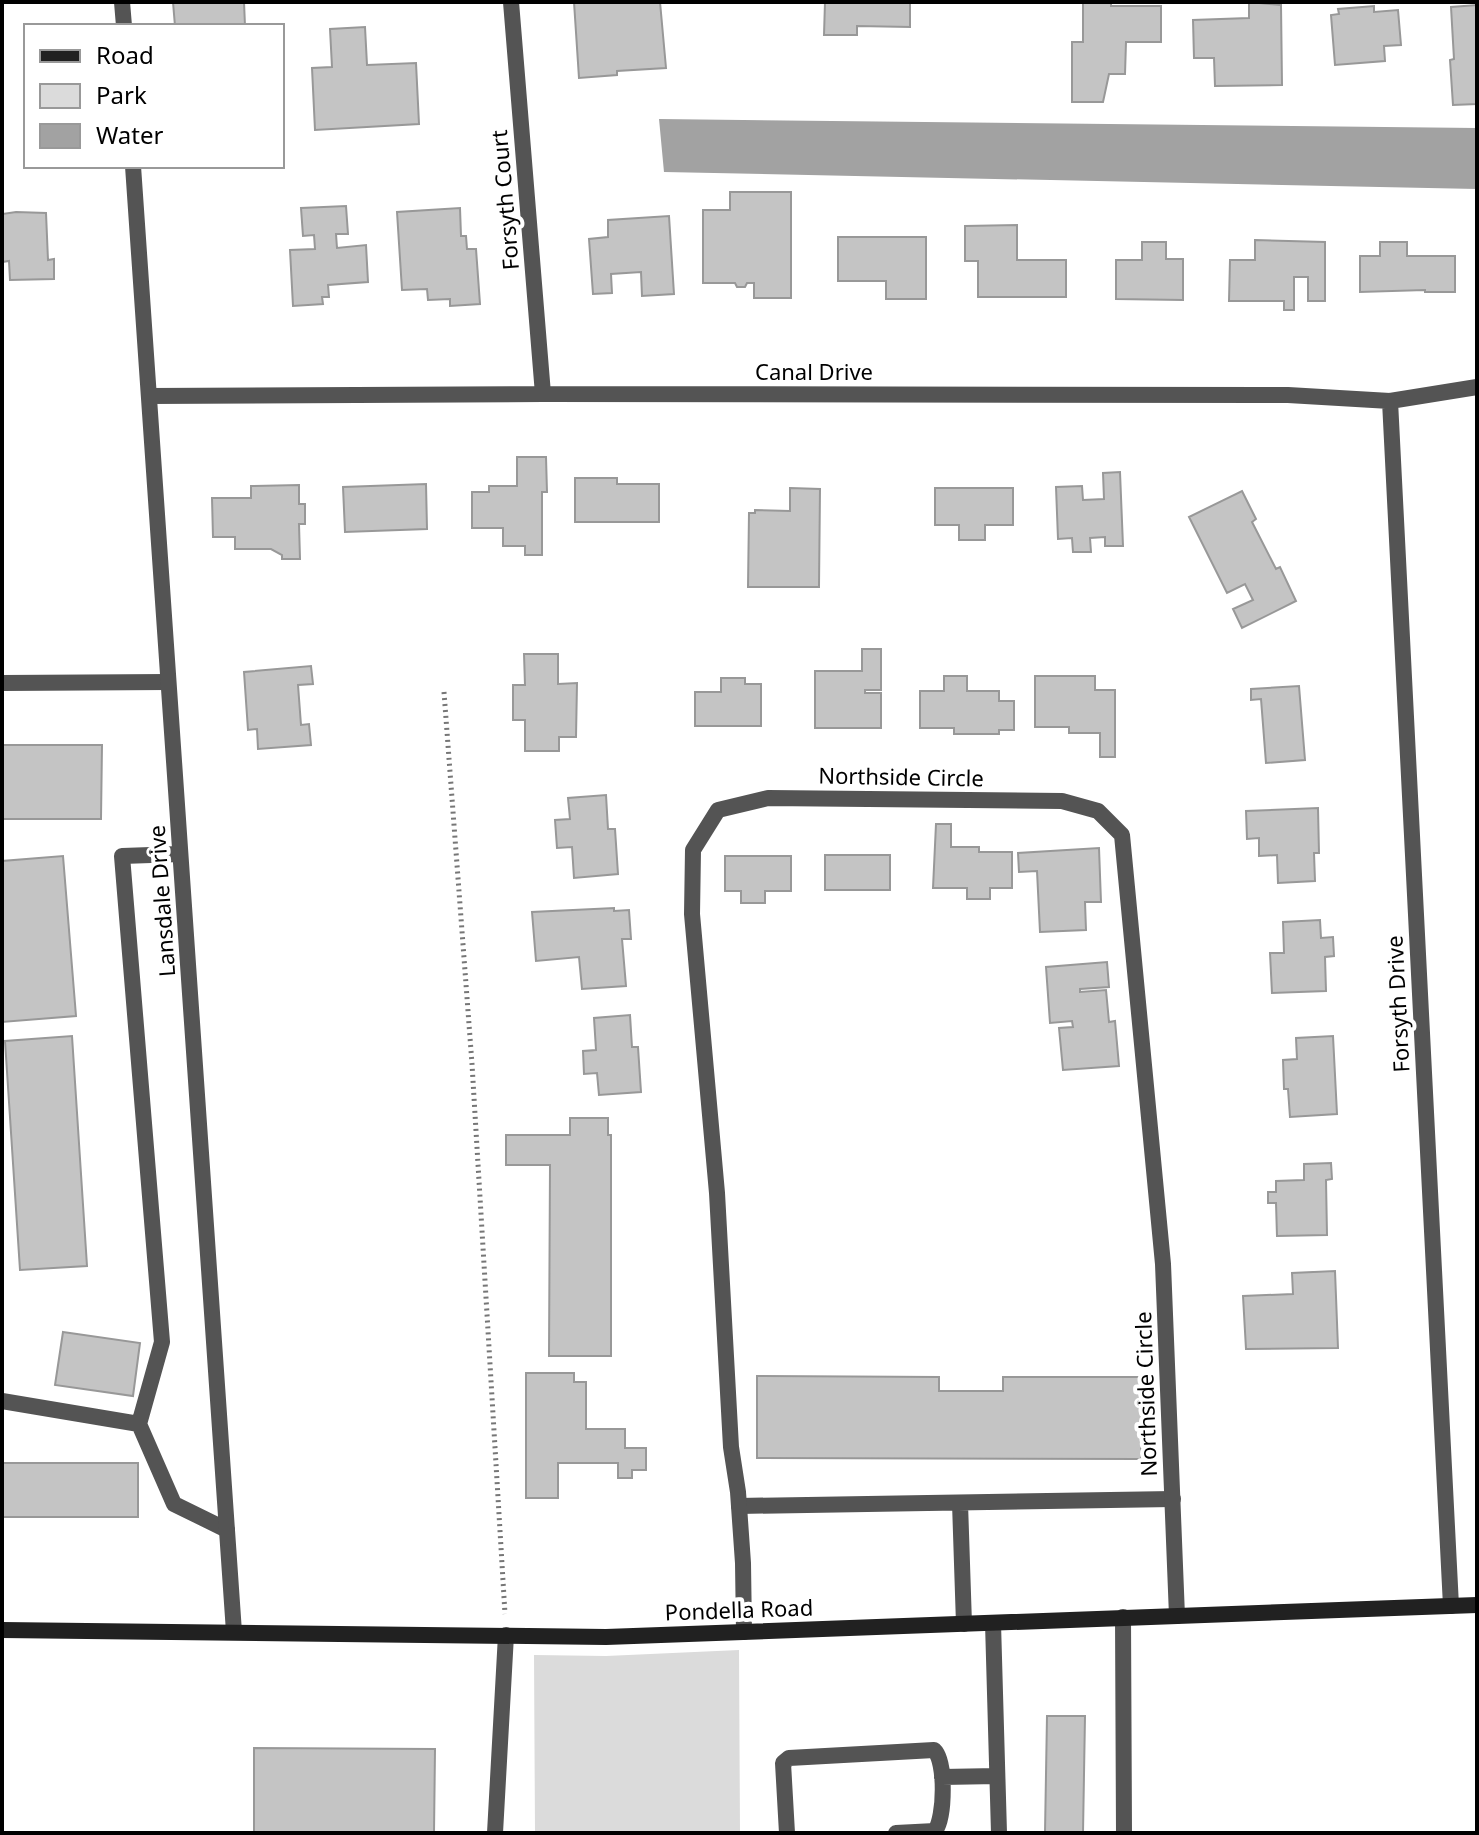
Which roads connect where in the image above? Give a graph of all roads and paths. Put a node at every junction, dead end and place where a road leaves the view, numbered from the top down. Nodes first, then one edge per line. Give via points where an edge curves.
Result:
1 (122, 2) edge
2 (511, 2) edge
3 (124, 24) edge
4 (133, 168) edge
5 (1477, 387) edge
6 (543, 394) junction
7 (149, 396) junction
8 (1390, 401) junction
9 (168, 682) junction
10 (2, 683) edge
11 (444, 692) dead end
12 (180, 854) junction
13 (2, 1401) edge
14 (139, 1424) junction
15 (1173, 1499) junction
16 (960, 1503) junction
17 (739, 1506) junction
18 (227, 1530) junction
19 (1477, 1605) edge
20 (1451, 1606) junction
21 (1177, 1616) junction
22 (1123, 1617) junction
23 (993, 1623) junction
24 (964, 1624) junction
25 (2, 1630) edge
26 (234, 1632) junction
27 (744, 1632) junction
28 (506, 1635) junction
29 (997, 1776) junction
30 (942, 1777) junction
31 (495, 1833) edge
32 (787, 1833) edge
33 (896, 1833) edge
34 (999, 1833) edge
35 (1124, 1833) edge

1 - 3 street
2 - 6 street, Forsyth Court
4 - 7 street, Lansdale Drive
5 - 8 street, Canal Drive
6 - 7 street, Canal Drive
6 - 8 street, Canal Drive via 1288,395
7 - 9 street, Lansdale Drive
8 - 20 street, Forsyth Drive
9 - 10 street
9 - 12 street, Lansdale Drive
11 - 28 path
12 - 14 street via 122,856 162,1342
12 - 18 street, Lansdale Drive
13 - 14 street
14 - 18 street via 174,1504
15 - 16 street
15 - 17 street, Northside Circle via 1163,1264 1122,835 1098,811 1062,801 768,798 718,810 693,850 692,914
15 - 21 street, Northside Circle
16 - 17 street
16 - 24 street
17 - 27 street, Northside Circle
18 - 26 street, Lansdale Drive
19 - 20 main road, Pondella Road
20 - 21 main road, Pondella Road
21 - 22 main road, Pondella Road
22 - 23 main road, Pondella Road
22 - 35 street
23 - 24 main road, Pondella Road
23 - 29 street
24 - 27 main road, Pondella Road
25 - 26 main road, Pondella Road
26 - 28 main road, Pondella Road
27 - 28 main road, Pondella Road
28 - 31 street
29 - 30 street
29 - 34 street
30 - 32 street via 934,1750 789,1758 783,1763
30 - 33 street via 941,1823 935,1831

